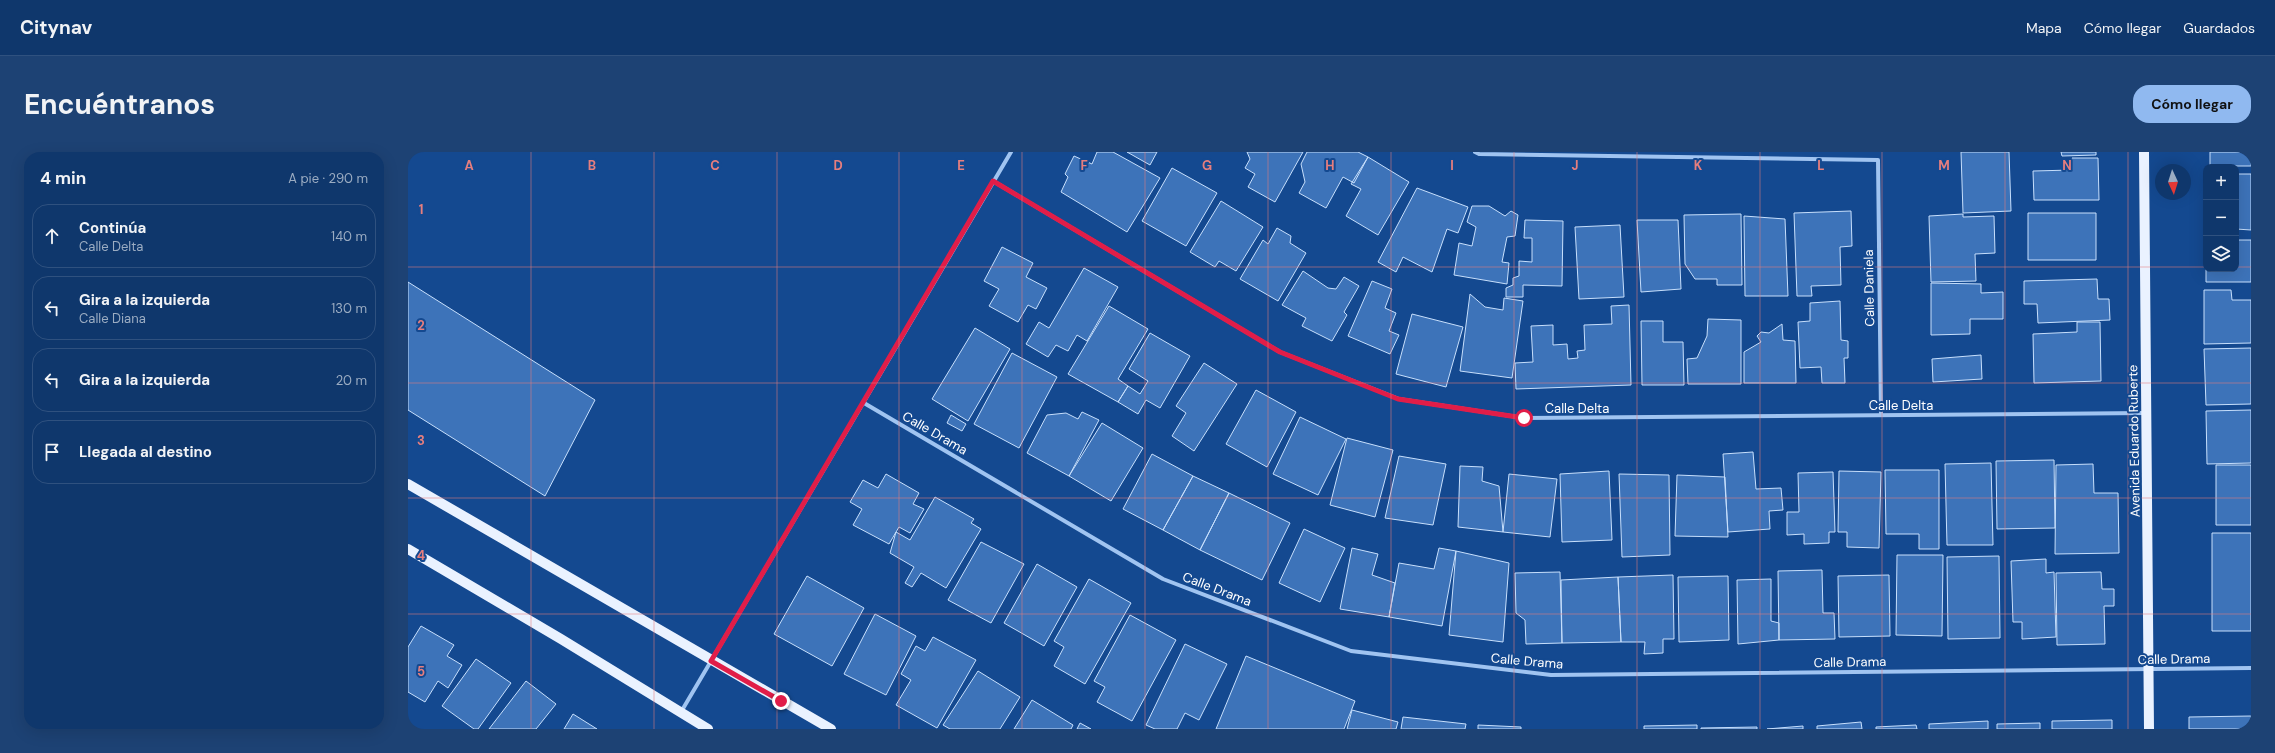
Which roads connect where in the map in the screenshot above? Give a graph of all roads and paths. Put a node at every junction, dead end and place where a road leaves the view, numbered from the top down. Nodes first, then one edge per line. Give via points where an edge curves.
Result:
1 (1011, 152) edge
2 (1474, 152) edge
3 (2144, 152) edge
4 (993, 181) junction
5 (864, 403) junction
6 (2146, 413) junction
7 (1881, 416) junction
8 (408, 484) edge
9 (408, 549) edge
10 (711, 661) junction
11 (2251, 668) edge
12 (2149, 669) junction
13 (681, 712) junction
14 (708, 729) edge
15 (831, 729) edge
16 (2149, 729) edge

1 - 4 street
2 - 7 street, Calle Daniela via 1878,160
3 - 6 main road, Avenida Eduardo Ruberte
4 - 5 street
4 - 7 street, Calle Delta via 1280,352 1398,399 1524,418
5 - 10 street
5 - 12 street, Calle Drama via 1163,579 1351,651 1551,675
6 - 7 street, Calle Delta
6 - 12 main road, Avenida Eduardo Ruberte
8 - 10 main road
9 - 13 main road
10 - 13 street
10 - 15 main road
11 - 12 street, Calle Drama
12 - 16 main road, Avenida Eduardo Ruberte
13 - 14 main road

